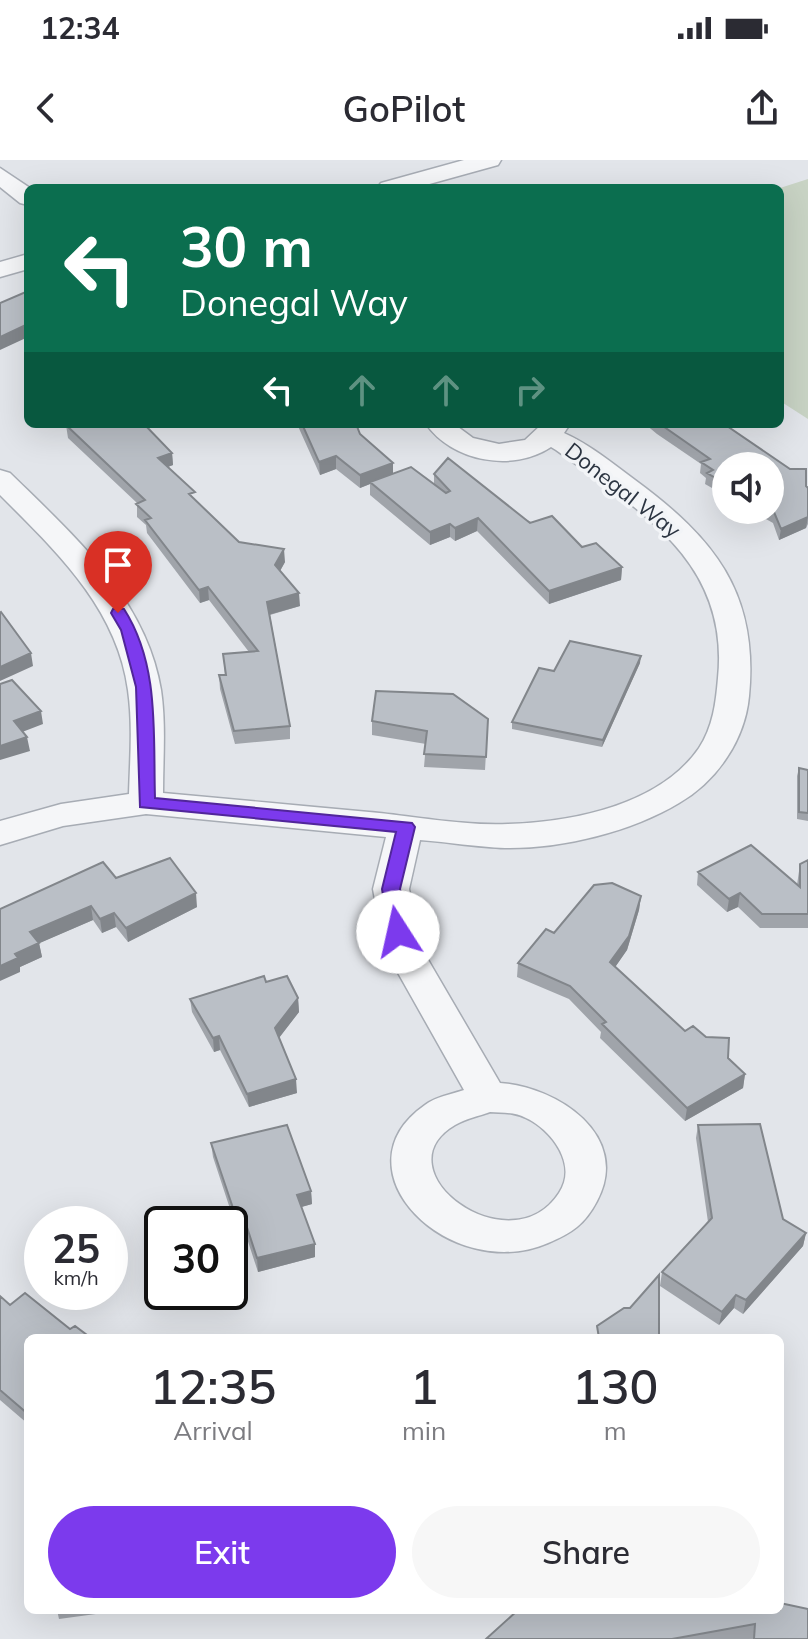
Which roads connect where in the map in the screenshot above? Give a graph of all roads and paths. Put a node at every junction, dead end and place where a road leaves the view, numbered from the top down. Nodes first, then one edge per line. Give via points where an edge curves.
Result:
1 (479, 161) edge
2 (0, 175) edge
3 (402, 184) edge
4 (24, 195) edge
5 (24, 262) edge
6 (0, 270) edge
7 (442, 428) edge
8 (552, 430) edge
9 (0, 479) edge
10 (146, 803) junction
11 (406, 827) junction
12 (0, 833) edge
13 (488, 1097) dead end

1 - 3 street
2 - 4 street
5 - 6 street
7 - 8 street, Donegal Way via 459,443 490,451 524,448
8 - 11 street, Donegal Way via 670,521 705,560 728,603 737,649 729,719 707,760 680,785 602,822 506,836
9 - 10 street via 84,564 128,630 144,687
10 - 11 street, Donegal Way
10 - 12 street, Donegal Way via 61,815
11 - 13 street via 391,889 402,948

